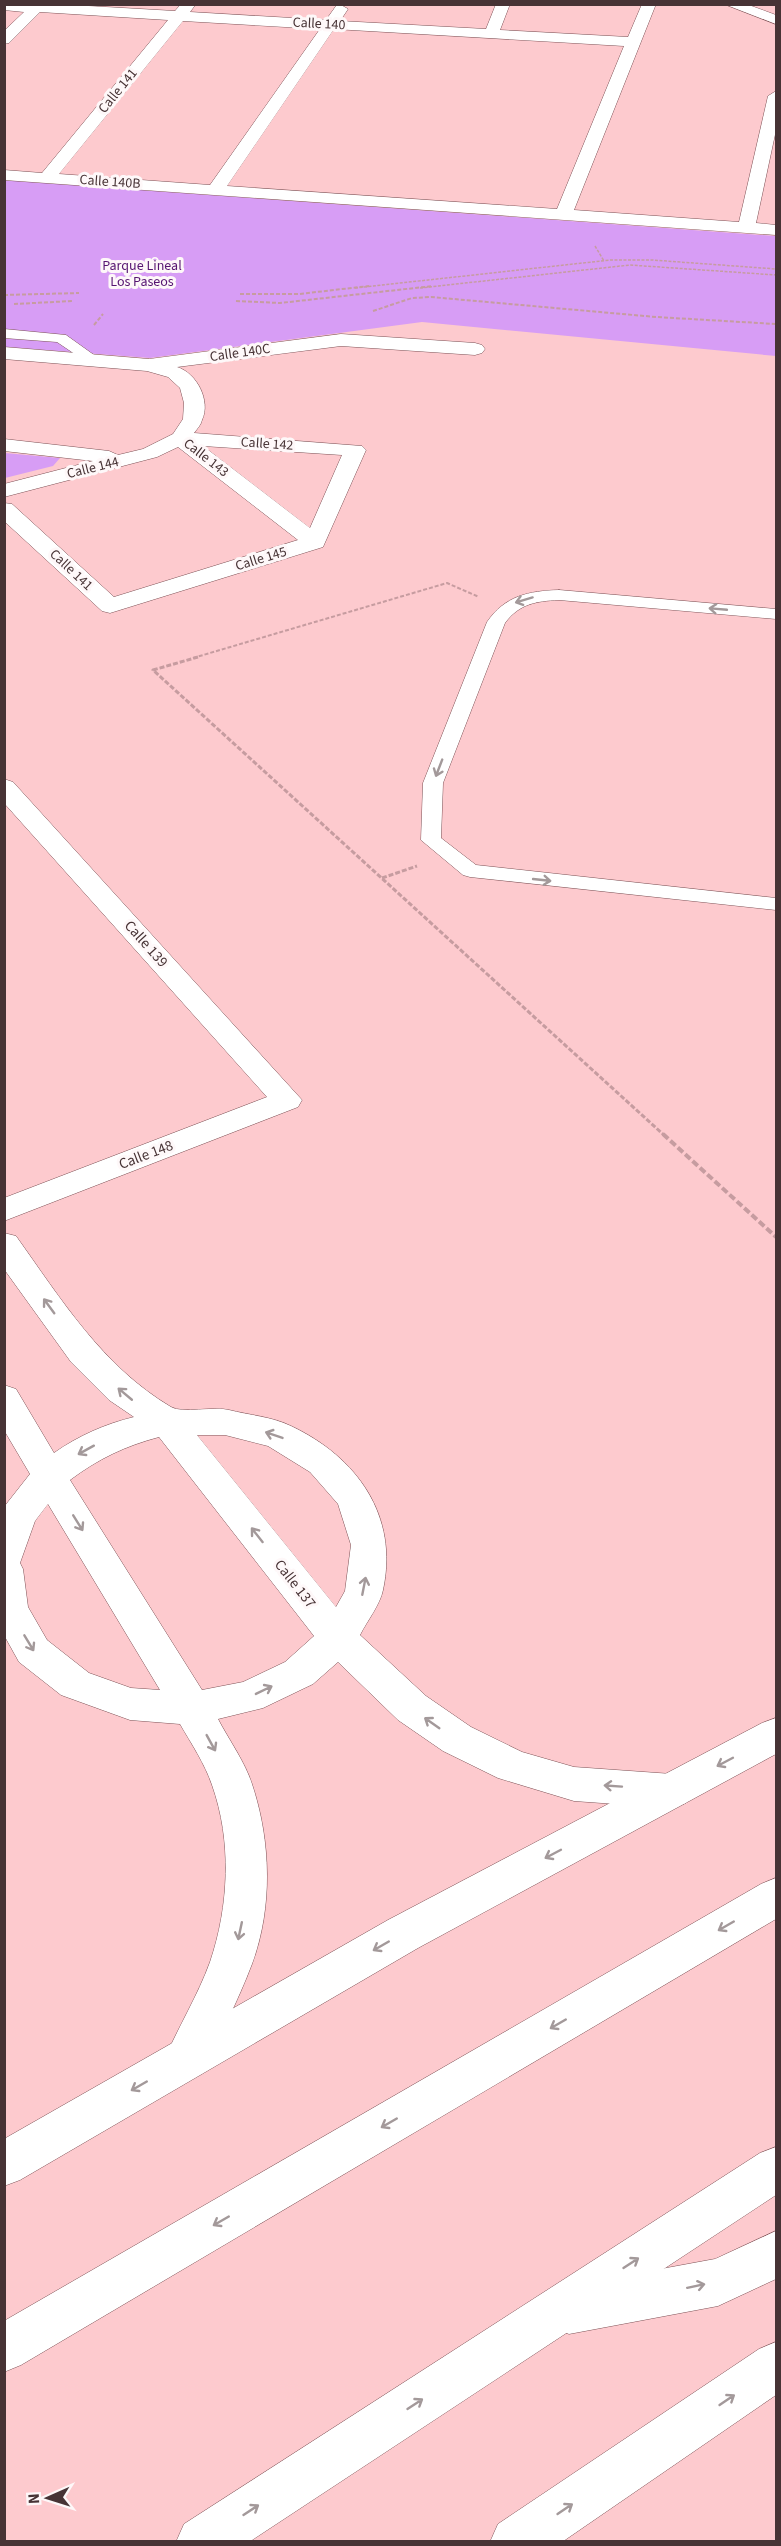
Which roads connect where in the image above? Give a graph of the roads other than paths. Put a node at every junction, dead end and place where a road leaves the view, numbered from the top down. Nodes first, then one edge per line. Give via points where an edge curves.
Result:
1 (344, 4) edge
2 (503, 4) edge
3 (649, 4) edge
4 (731, 4) edge
5 (4, 6) edge
6 (39, 6) edge
7 (184, 10) edge
8 (777, 20) edge
9 (330, 25) junction
10 (491, 34) junction
11 (4, 40) edge
12 (633, 42) junction
13 (777, 96) edge
14 (4, 175) edge
15 (47, 178) junction
16 (215, 190) junction
17 (563, 215) junction
18 (746, 228) junction
19 (777, 230) edge
20 (4, 333) edge
21 (475, 349) dead end
22 (4, 353) edge
23 (93, 360) junction
24 (149, 365) junction
25 (180, 438) junction
26 (4, 446) edge
27 (128, 459) junction
28 (4, 491) edge
29 (4, 508) edge
30 (315, 542) junction
31 (110, 606) joint
32 (777, 614) edge
33 (4, 787) edge
34 (777, 904) edge
35 (287, 1100) joint
36 (4, 1210) edge
37 (4, 1244) edge
38 (4, 1398) edge
39 (167, 1422) junction
40 (49, 1476) junction
41 (4, 1558) edge
42 (4, 1569) edge
43 (338, 1638) junction
44 (192, 1708) junction
45 (777, 1735) edge
46 (672, 1791) junction
47 (777, 1897) edge
48 (187, 2058) junction
49 (4, 2164) edge
50 (777, 2169) edge
51 (777, 2255) edge
52 (555, 2312) junction
53 (4, 2348) edge
54 (777, 2366) edge
55 (202, 2541) edge
56 (516, 2541) edge

1 - 9 main road
2 - 10 main road
3 - 12 main road
4 - 8 main road
5 - 6 main road, Calle 140
6 - 7 main road, Calle 140
6 - 11 main road
7 - 9 main road, Calle 140
7 - 15 main road, Calle 141
9 - 10 main road, Calle 140
9 - 16 main road
10 - 12 main road, Calle 140
12 - 17 main road
13 - 18 main road
14 - 15 main road, Calle 140B
15 - 16 main road, Calle 140B
16 - 17 main road, Calle 140B
17 - 18 main road, Calle 140B
18 - 19 main road, Calle 140B
20 - 23 lane via 61,338
21 - 24 main road, Calle 140C via 341,340
22 - 23 main road, Calle 140C
23 - 24 main road, Calle 140C
24 - 25 main road, Calle 143 via 175,373 190,386 193,419
25 - 27 main road, Calle 144 via 162,449
25 - 30 main road, Calle 143
25 - 30 main road, Calle 142 via 354,450
26 - 27 main road
27 - 28 main road, Calle 144
29 - 31 main road, Calle 141
30 - 31 main road, Calle 145
32 -> 34 lane via 559,595 519,600 505,608 433,783 431,840 470,872
33 - 35 main road, Calle 139
35 - 36 main road, Calle 148
39 -> 37 main road, Calle 137 via 121,1391 83,1353
38 - 40 main road
39 -> 40 main road via 123,1433 83,1451
43 -> 39 main road, Calle 137
43 -> 39 main road via 364,1593 369,1545 355,1499 323,1462 278,1435 225,1422
40 - 41 main road via 18,1516
40 -> 44 main road
42 -> 44 main road via 9,1608 33,1651 75,1684 130,1704
44 -> 43 main road via 249,1697 299,1673
46 -> 43 main road, Calle 137 via 574,1784 486,1755 412,1708
44 -> 48 main road via 232,1783 245,1842 247,1876 240,1934 231,1963
45 -> 46 main road
46 -> 48 main road via 403,1934
47 -> 53 main road
48 -> 49 main road
52 -> 50 main road
52 -> 51 main road via 718,2282
55 -> 52 main road
56 -> 54 main road

